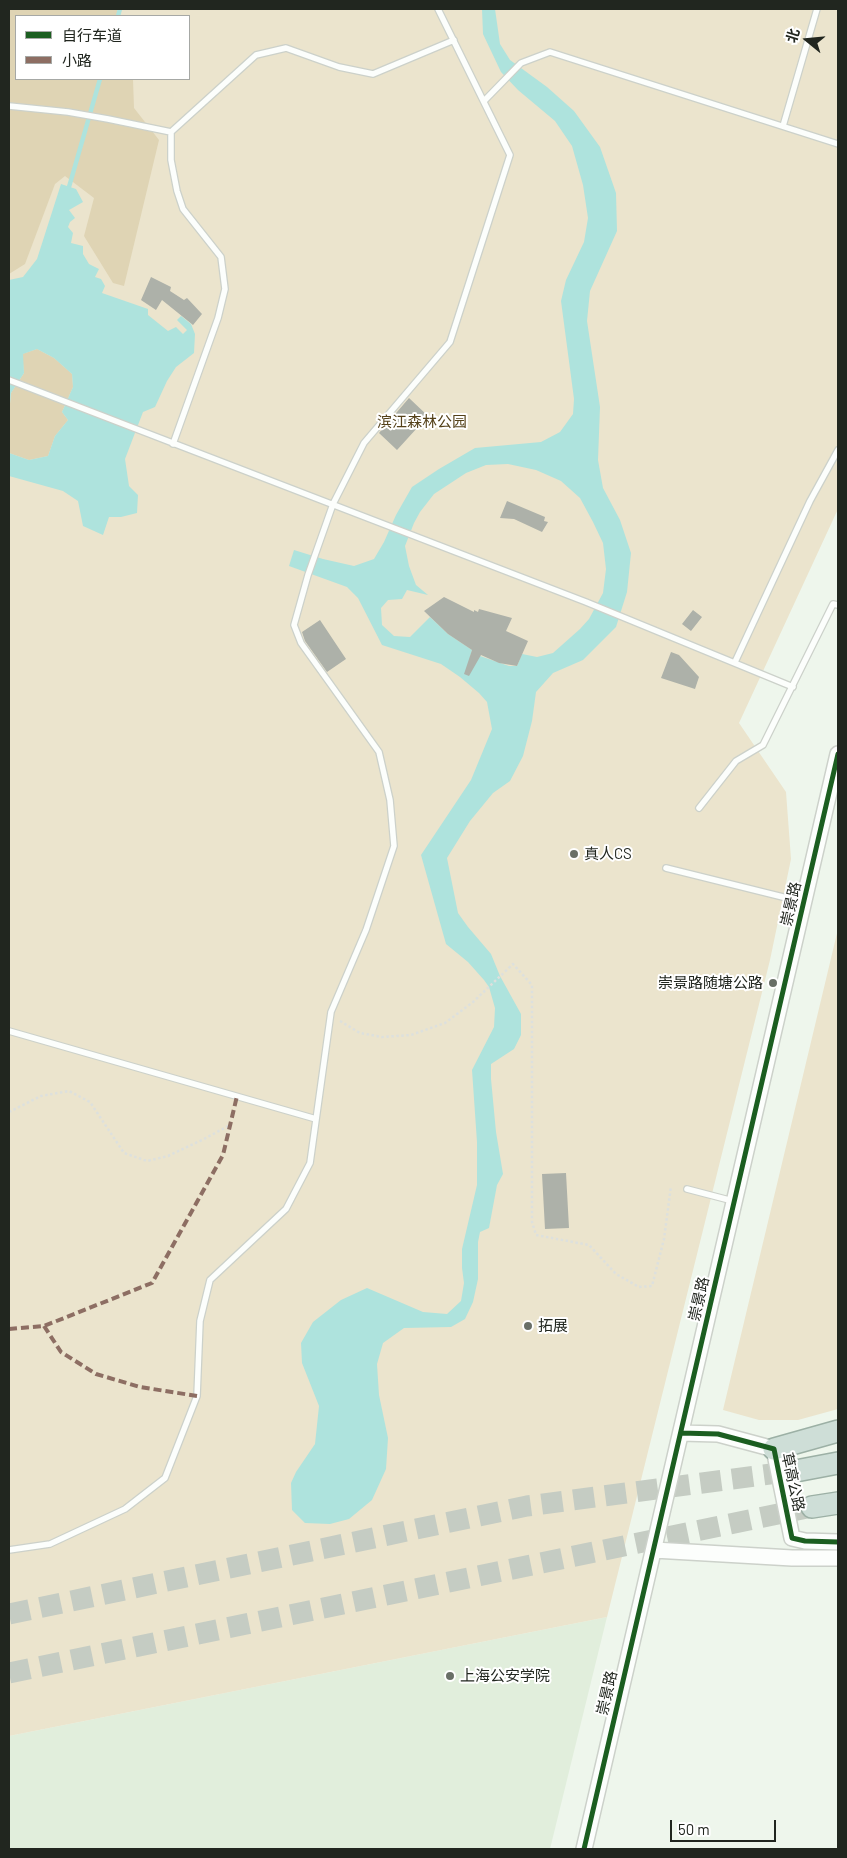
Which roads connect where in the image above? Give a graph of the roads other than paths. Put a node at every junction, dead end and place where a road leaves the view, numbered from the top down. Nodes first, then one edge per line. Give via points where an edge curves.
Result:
1 (438, 9) edge
2 (817, 9) edge
3 (454, 40) junction
4 (484, 101) junction
5 (9, 106) edge
6 (783, 126) junction
7 (171, 132) junction
8 (838, 144) edge
9 (9, 380) edge
10 (173, 444) junction
11 (838, 450) edge
12 (332, 504) junction
13 (838, 605) edge
14 (735, 662) junction
15 (793, 686) junction
16 (838, 754) edge
17 (699, 808) dead end
18 (666, 868) dead end
19 (804, 902) junction
20 (9, 1031) edge
21 (316, 1119) junction
22 (686, 1189) dead end
23 (735, 1202) junction
24 (838, 1431) edge
25 (682, 1433) junction
26 (774, 1449) junction
27 (838, 1464) edge
28 (801, 1470) tunnel mouth
29 (838, 1503) edge
30 (812, 1507) tunnel mouth
31 (792, 1538) junction
32 (838, 1542) edge
33 (9, 1550) edge
34 (654, 1550) junction
35 (792, 1558) junction
36 (838, 1558) edge
37 (584, 1849) edge

1 - 3 lane
2 - 6 lane
3 - 4 lane
3 - 7 lane via 374,74 339,67 286,48 256,55
4 - 6 lane via 521,63 550,52
4 - 12 lane via 510,155 450,342 364,443
5 - 7 lane via 68,112
6 - 8 lane
7 - 10 lane via 171,160 183,209 221,257 225,289 218,318
9 - 10 lane
10 - 12 lane
11 - 14 lane via 810,501
12 - 14 lane
12 - 21 lane via 294,625 301,643 379,752 390,800 394,846 366,930 330,1015
13 - 15 lane via 833,604
14 - 15 lane
15 - 17 lane via 763,745 736,761
16 - 19 street, 崇景路
18 - 19 lane
19 - 23 street, 崇景路
20 - 21 lane
21 - 33 lane via 310,1163 286,1209 210,1280 200,1321 197,1396 165,1478 125,1509 50,1544
22 - 23 lane
23 - 25 street, 崇景路
24 - 26 highway
25 - 26 street, 草高公路 via 718,1434
25 - 34 street, 崇景路
26 - 31 street, 草高公路
27 - 28 highway
29 - 30 highway
31 - 32 street
31 - 35 street, 草高公路
34 - 35 street
34 - 37 street, 崇景路
35 - 36 street

